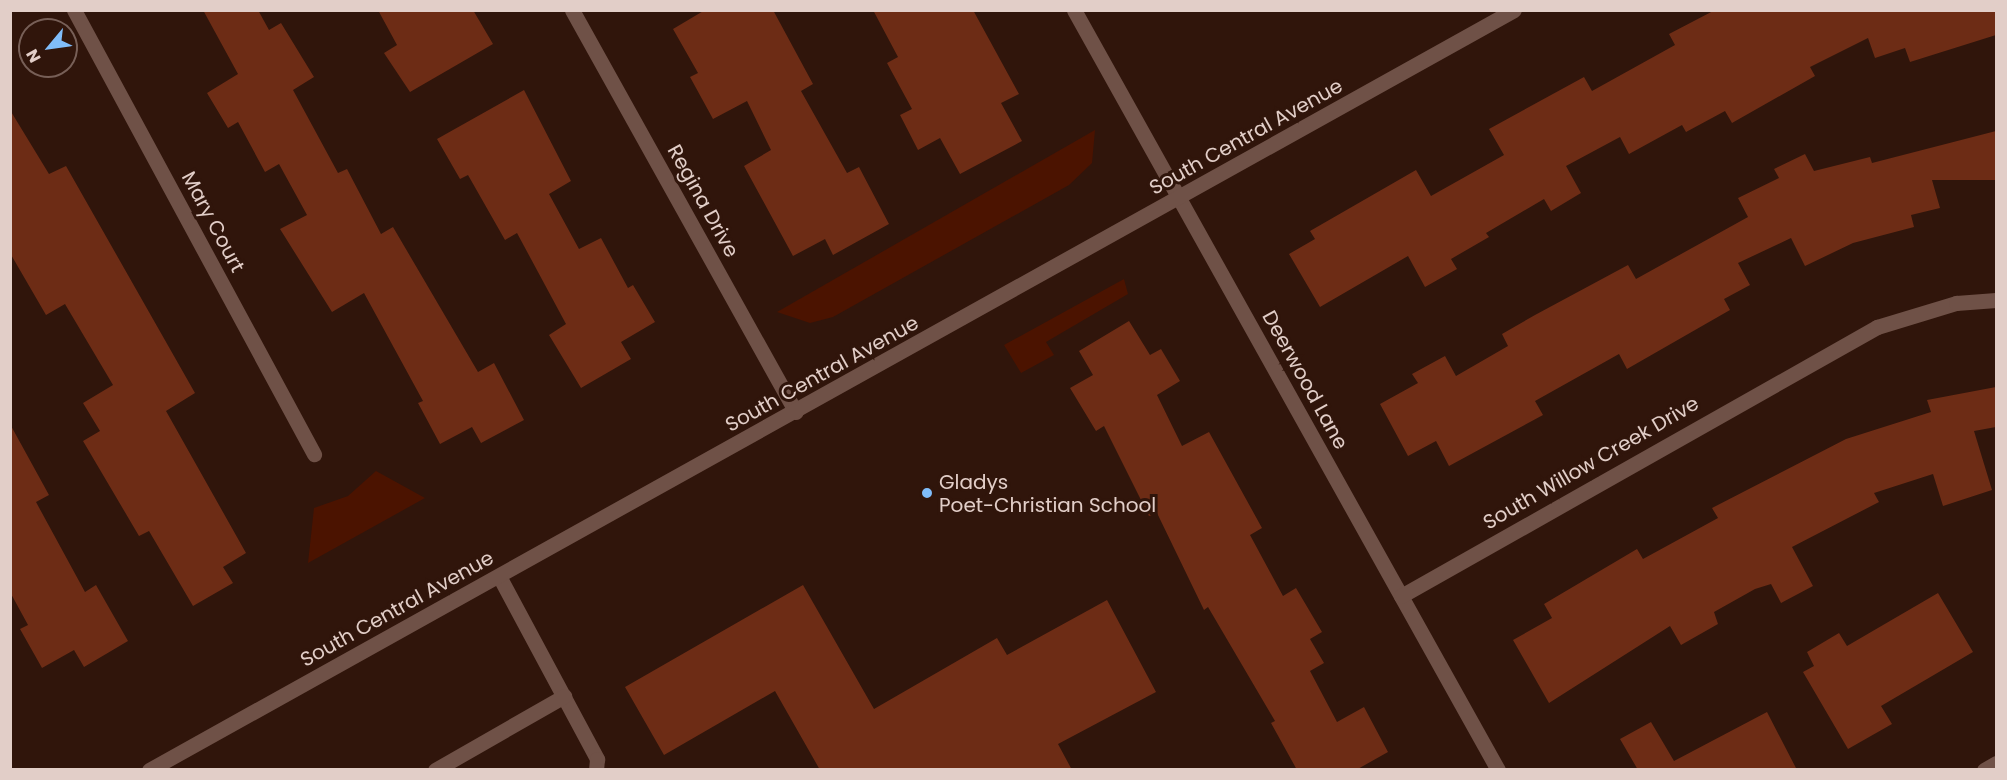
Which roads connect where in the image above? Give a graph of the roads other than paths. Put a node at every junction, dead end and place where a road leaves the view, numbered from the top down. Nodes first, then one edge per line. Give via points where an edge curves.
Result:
1 (74, 10) edge
2 (572, 10) edge
3 (1074, 10) edge
4 (1514, 10) edge
5 (1180, 198) junction
6 (1996, 300) edge
7 (796, 412) junction
8 (314, 454) dead end
9 (499, 576) junction
10 (1401, 596) junction
11 (564, 696) junction
12 (1996, 763) edge
13 (148, 770) edge
14 (435, 770) edge
15 (596, 770) edge
16 (1498, 770) edge
17 (1984, 770) edge

1 - 8 street, Mary Court
2 - 7 street, Regina Drive
3 - 5 street, Deerwood Lane
4 - 5 street, South Central Avenue
5 - 7 street, South Central Avenue
5 - 10 street, Deerwood Lane
6 - 10 street, South Willow Creek Drive via 1956,303 1877,327 1801,366
7 - 9 street, South Central Avenue
9 - 11 street
9 - 13 street, South Central Avenue
10 - 16 street, Deerwood Lane
11 - 14 street
11 - 15 street via 597,759
12 - 17 street

